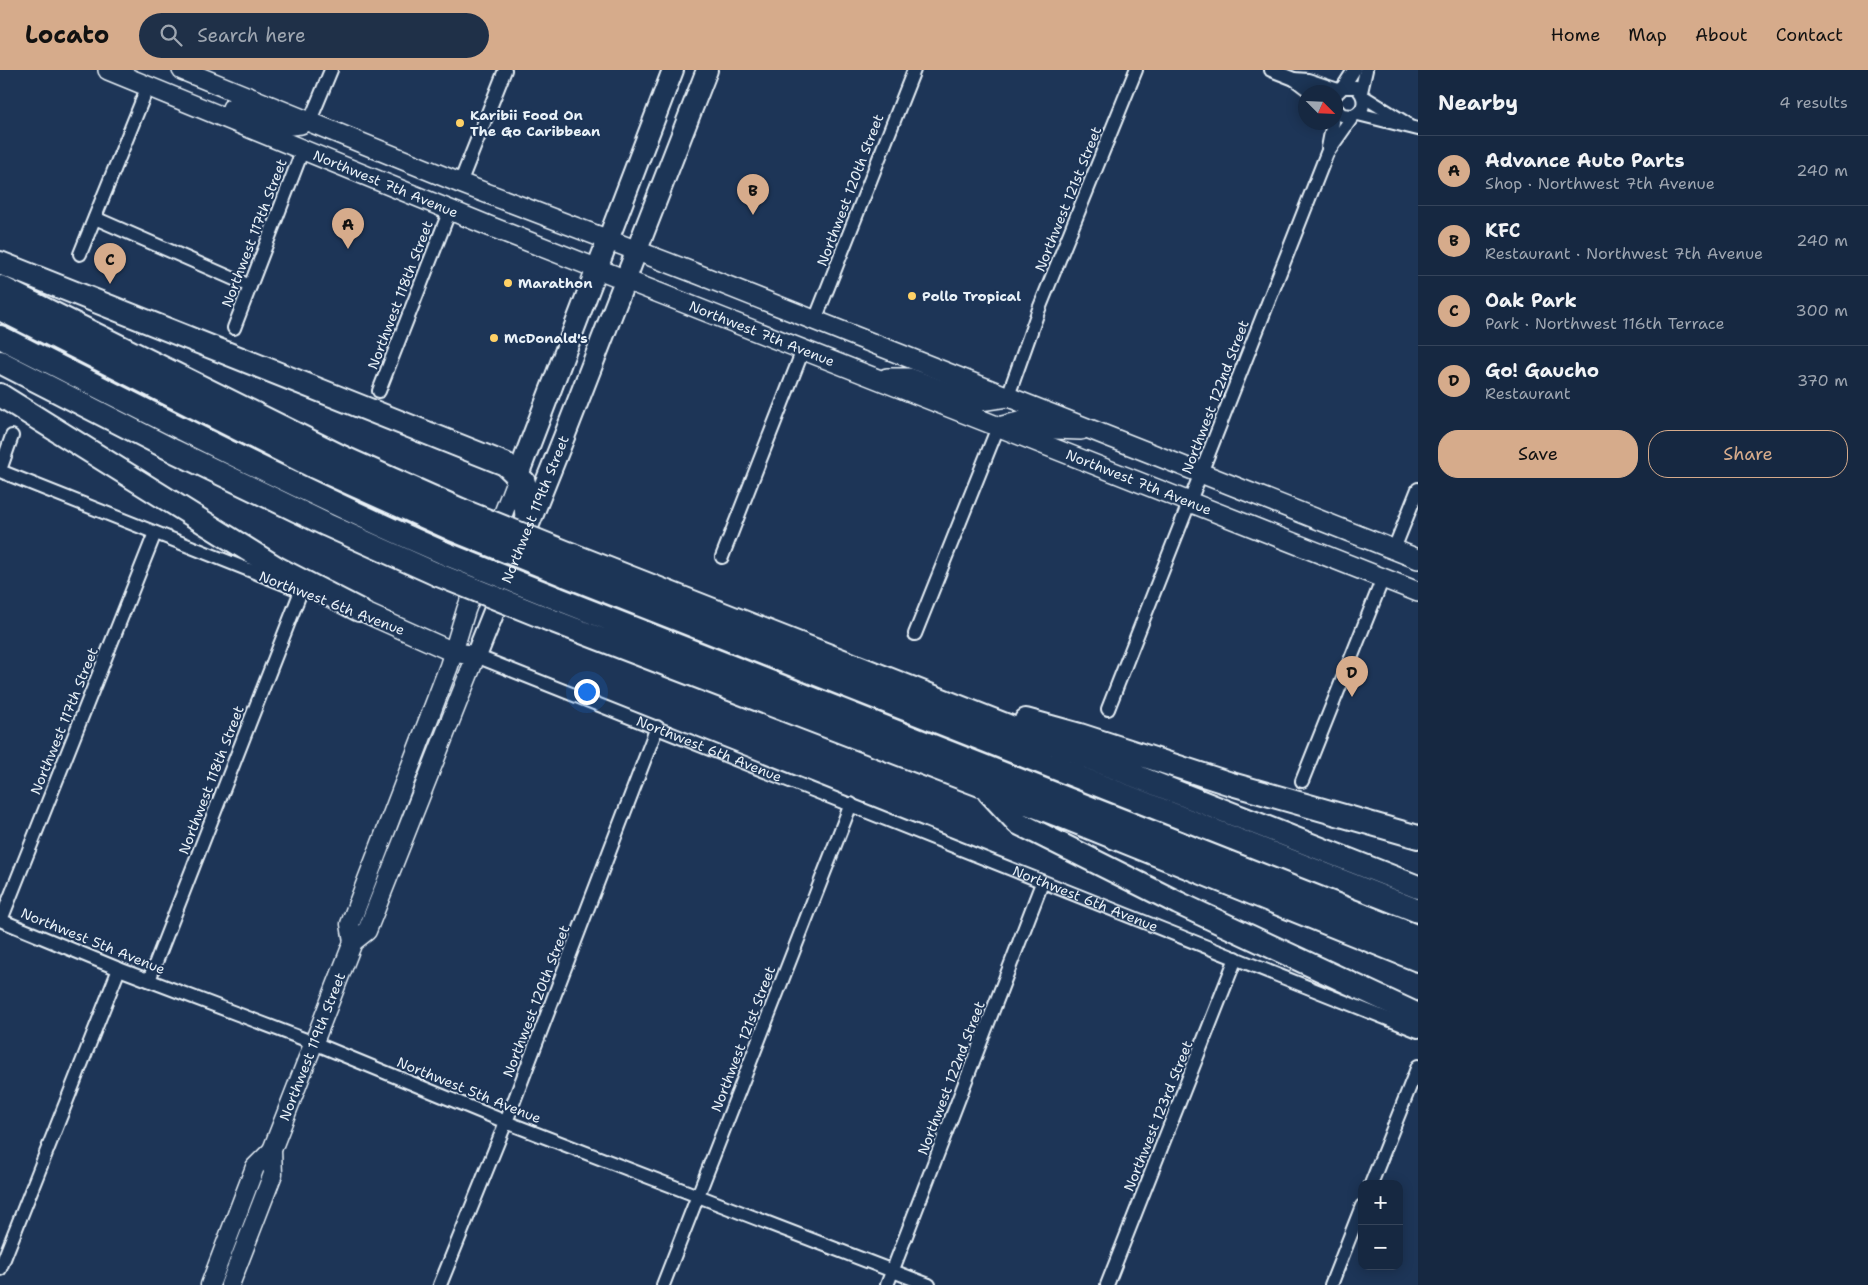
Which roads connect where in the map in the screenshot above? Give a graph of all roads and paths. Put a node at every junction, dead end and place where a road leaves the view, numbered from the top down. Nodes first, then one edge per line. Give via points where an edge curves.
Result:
1 (108, 70) edge
2 (182, 70) edge
3 (330, 70) edge
4 (505, 70) edge
5 (673, 70) edge
6 (708, 70) edge
7 (914, 70) edge
8 (1136, 70) edge
9 (1272, 70) edge
10 (1354, 70) edge
11 (1366, 70) edge
12 (1294, 79) junction
13 (1302, 85) edge
14 (1324, 85) edge
15 (1343, 85) edge
16 (148, 86) junction
17 (1343, 89) edge
18 (1362, 95) junction
19 (200, 108) junction
20 (1343, 115) edge
21 (1355, 115) junction
22 (309, 123) junction
23 (1414, 127) edge
24 (1331, 130) edge
25 (303, 149) junction
26 (1327, 153) junction
27 (421, 168) junction
28 (460, 183) junction
29 (450, 210) junction
30 (95, 218) junction
31 (607, 241) junction
32 (636, 252) junction
33 (80, 254) dead end
34 (0, 264) edge
35 (596, 268) junction
36 (625, 279) junction
37 (250, 286) junction
38 (0, 287) edge
39 (0, 309) edge
40 (815, 320) junction
41 (234, 328) dead end
42 (0, 336) edge
43 (803, 350) junction
44 (0, 362) edge
45 (874, 378) junction
46 (379, 391) dead end
47 (0, 395) edge
48 (1008, 396) junction
49 (998, 427) junction
50 (1093, 430) junction
51 (12, 436) dead end
52 (0, 471) edge
53 (1201, 474) junction
54 (518, 475) junction
55 (1418, 489) edge
56 (1190, 502) junction
57 (458, 520) junction
58 (527, 526) junction
59 (155, 533) junction
60 (1394, 550) junction
61 (722, 557) dead end
62 (1418, 559) edge
63 (440, 564) junction
64 (569, 565) junction
65 (1383, 578) junction
66 (301, 591) junction
67 (1418, 592) edge
68 (552, 609) junction
69 (358, 610) junction
70 (915, 634) dead end
71 (453, 652) junction
72 (476, 656) junction
73 (906, 686) junction
74 (1108, 709) dead end
75 (657, 726) junction
76 (1302, 781) dead end
77 (985, 787) junction
78 (851, 804) junction
79 (1418, 837) edge
80 (1042, 883) junction
81 (1418, 887) edge
82 (1418, 911) edge
83 (0, 920) edge
84 (1418, 937) edge
85 (353, 942) junction
86 (1236, 958) junction
87 (1418, 960) edge
88 (119, 969) junction
89 (150, 980) junction
90 (1418, 1015) edge
91 (1418, 1031) edge
92 (314, 1043) junction
93 (1418, 1066) edge
94 (506, 1122) junction
95 (272, 1150) junction
96 (1372, 1180) edge
97 (698, 1195) junction
98 (1358, 1216) edge
99 (0, 1269) edge
100 (892, 1270) junction
101 (210, 1285) edge
102 (230, 1285) edge
103 (440, 1285) edge
104 (663, 1285) edge
105 (887, 1285) edge
106 (929, 1285) edge
107 (1107, 1285) edge
108 (1331, 1285) edge

1 - 16 main road, Northwest 7th Avenue
2 - 22 main road, Northwest 7th Avenue
3 - 22 street
4 - 28 street
5 - 31 highway, Northwest 119th Street
6 - 32 highway, Northwest 119th Street
7 - 40 street, Northwest 120th Street
8 - 48 street, Northwest 121st Street via 1039,310
9 - 12 street
10 - 15 street
11 - 18 street
12 - 13 street
12 - 14 street
16 - 19 main road, Northwest 7th Avenue
16 - 30 street
17 - 18 street via 1356,87
18 - 21 street, Northwest 122nd Street via 1362,109
18 - 23 street
19 - 22 main road via 235,108 282,126
19 - 25 main road, Northwest 7th Avenue
20 - 21 street
21 - 23 street
21 - 26 street, Northwest 122nd Street
22 - 27 main road, Northwest 7th Avenue
24 - 26 street, Northwest 122nd Street
25 - 27 main road via 338,146 398,170
25 - 29 main road, Northwest 7th Avenue
25 - 37 street, Northwest 117th Street
26 - 53 street, Northwest 122nd Street
27 - 28 main road, Northwest 7th Avenue
28 - 31 main road, Northwest 7th Avenue
29 - 35 main road, Northwest 7th Avenue
29 - 46 street, Northwest 118th Street
30 - 33 street
30 - 37 street
31 - 32 main road, Northwest 7th Avenue
31 - 35 highway, Northwest 119th Street
32 - 36 highway, Northwest 119th Street
32 - 40 main road, Northwest 7th Avenue
34 - 54 highway via 505,464
35 - 36 main road, Northwest 7th Avenue
35 - 54 highway, Northwest 119th Street
36 - 43 main road, Northwest 7th Avenue
36 - 58 highway, Northwest 119th Street
37 - 41 street, Northwest 117th Street
38 - 57 highway via 325,449
39 - 57 highway via 312,466
40 - 48 main road, Northwest 7th Avenue
42 - 63 highway via 225,452 352,513
43 - 45 main road, Northwest 7th Avenue
43 - 61 street
44 - 63 highway via 327,526
45 - 48 main road via 909,378 973,402
45 - 49 main road, Northwest 7th Avenue
47 - 69 highway via 268,563
48 - 50 main road, Northwest 7th Avenue
49 - 50 main road via 1028,420 1054,429
49 - 56 main road, Northwest 7th Avenue
49 - 70 street
50 - 53 main road, Northwest 7th Avenue
51 - 52 street
52 - 59 street, Northwest 6th Avenue
53 - 56 street, Northwest 122nd Street
53 - 60 main road, Northwest 7th Avenue
54 - 58 highway via 524,482
54 - 71 main road, Northwest 119th Street
55 - 60 street
56 - 65 main road, Northwest 7th Avenue
56 - 74 street, Northwest 122nd Street
57 - 64 highway, bridge
58 - 72 highway, Northwest 119th Street
59 - 66 street, Northwest 6th Avenue
59 - 83 street, Northwest 117th Street
60 - 62 main road, Northwest 7th Avenue
60 - 65 main road
63 - 68 highway, bridge
64 - 73 highway
64 - 82 highway
65 - 67 main road, Northwest 7th Avenue
65 - 76 street
66 - 69 street, Northwest 6th Avenue
66 - 89 street, Northwest 118th Street
68 - 77 highway
68 - 84 highway
69 - 71 main road, Northwest 6th Avenue
71 - 72 main road, Northwest 6th Avenue
71 - 85 main road, Northwest 119th Street via 350,924
72 - 75 street, Northwest 6th Avenue
72 - 85 main road, Northwest 119th Street via 367,931
73 - 79 highway via 1080,735 1228,784
73 - 81 highway
75 - 78 street, Northwest 6th Avenue
75 - 94 street, Northwest 120th Street
77 - 87 highway
77 - 90 highway via 1018,823 1178,903
78 - 80 street, Northwest 6th Avenue
78 - 97 street, Northwest 121st Street
80 - 86 street, Northwest 6th Avenue
80 - 100 street, Northwest 122nd Street
83 - 88 street, Northwest 5th Avenue
85 - 92 main road, Northwest 119th Street
86 - 91 street, Northwest 6th Avenue
86 - 107 street, Northwest 123rd Street
88 - 89 street, Northwest 5th Avenue
88 - 99 street
89 - 92 street, Northwest 5th Avenue
92 - 94 street, Northwest 5th Avenue
92 - 95 main road, Northwest 119th Street
93 - 96 street
94 - 97 street, Northwest 5th Avenue
94 - 103 street, Northwest 120th Street
95 - 101 main road, Northwest 119th Street via 255,1167
95 - 102 main road, Northwest 119th Street via 273,1174
97 - 100 street, Northwest 5th Avenue
97 - 104 street, Northwest 121st Street
98 - 108 street
100 - 105 street, Northwest 122nd Street
100 - 106 street, Northwest 5th Avenue

